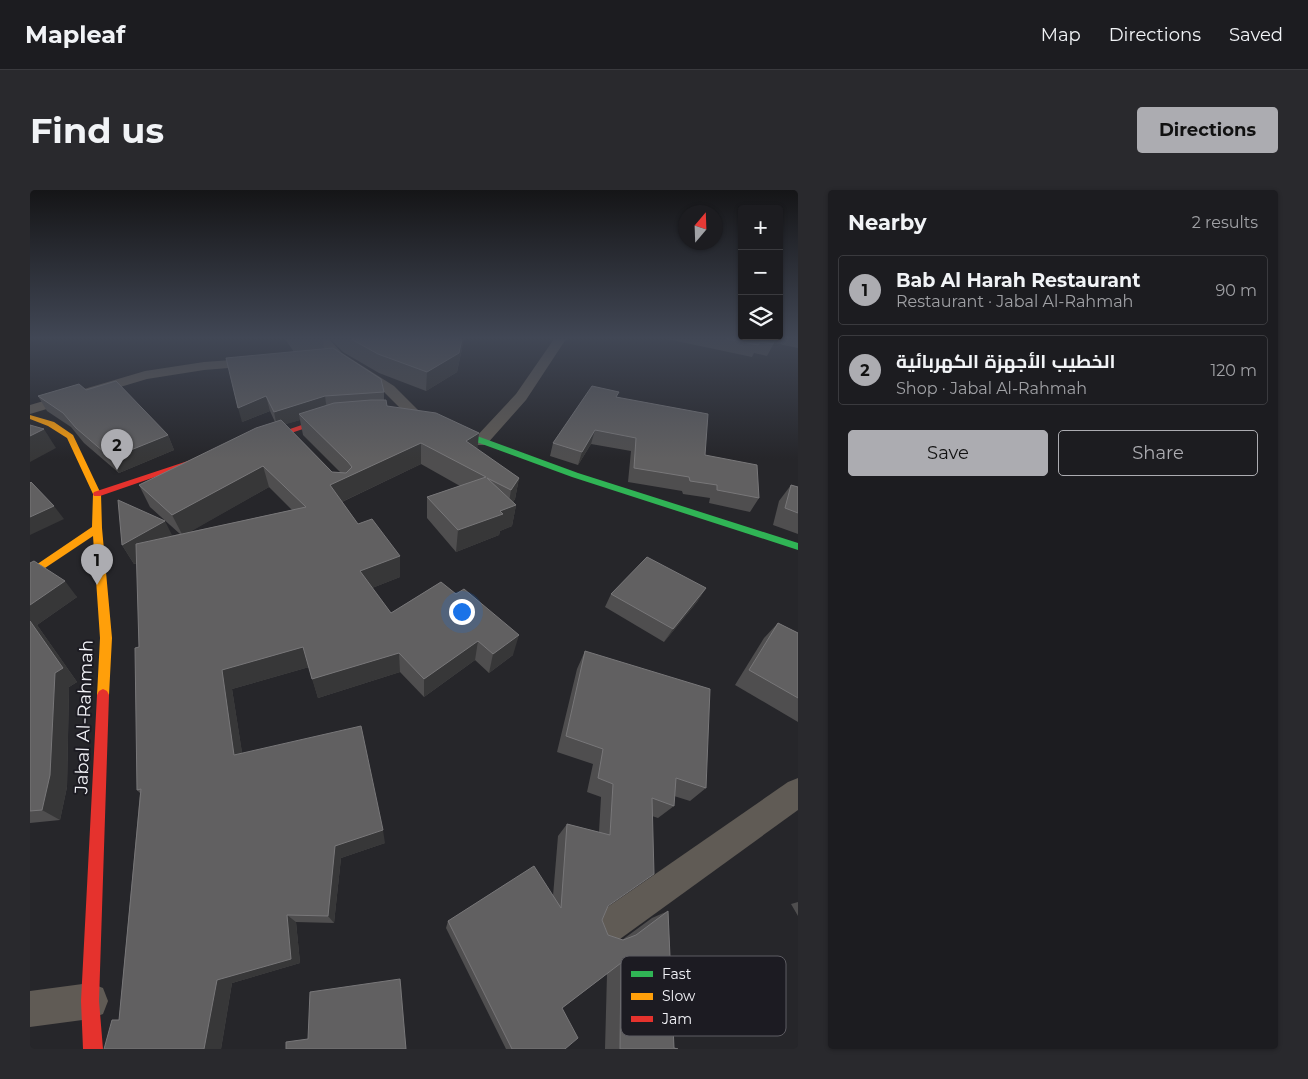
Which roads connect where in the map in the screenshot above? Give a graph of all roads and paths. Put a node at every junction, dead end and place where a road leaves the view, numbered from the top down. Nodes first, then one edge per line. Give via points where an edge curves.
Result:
1 (132, 379) edge
2 (373, 379) edge
3 (533, 379) edge
4 (30, 410) edge
5 (397, 414) edge
6 (353, 415) edge
7 (30, 417) edge
8 (422, 418) junction
9 (288, 431) junction
10 (480, 442) junction
11 (243, 446) edge
12 (302, 446) edge
13 (215, 455) edge
14 (97, 494) junction
15 (97, 528) junction
16 (798, 547) edge
17 (30, 574) edge
18 (798, 792) edge
19 (608, 927) edge
20 (90, 1001) junction
21 (30, 1009) edge
22 (93, 1049) edge

1 - 4 street
2 - 8 street
3 - 10 street
5 - 8 main road
6 - 9 main road via 334,416
7 - 14 main road, Jabal Al-Rahmah via 51,424 70,437
8 - 10 main road
9 - 11 main road
9 - 12 street
10 - 16 main road
13 - 14 main road
14 - 15 main road, Jabal Al-Rahmah
15 - 17 main road
15 - 20 main road, Jabal Al-Rahmah via 106,638
18 - 19 street
20 - 21 street
20 - 22 main road, Jabal Al-Rahmah

